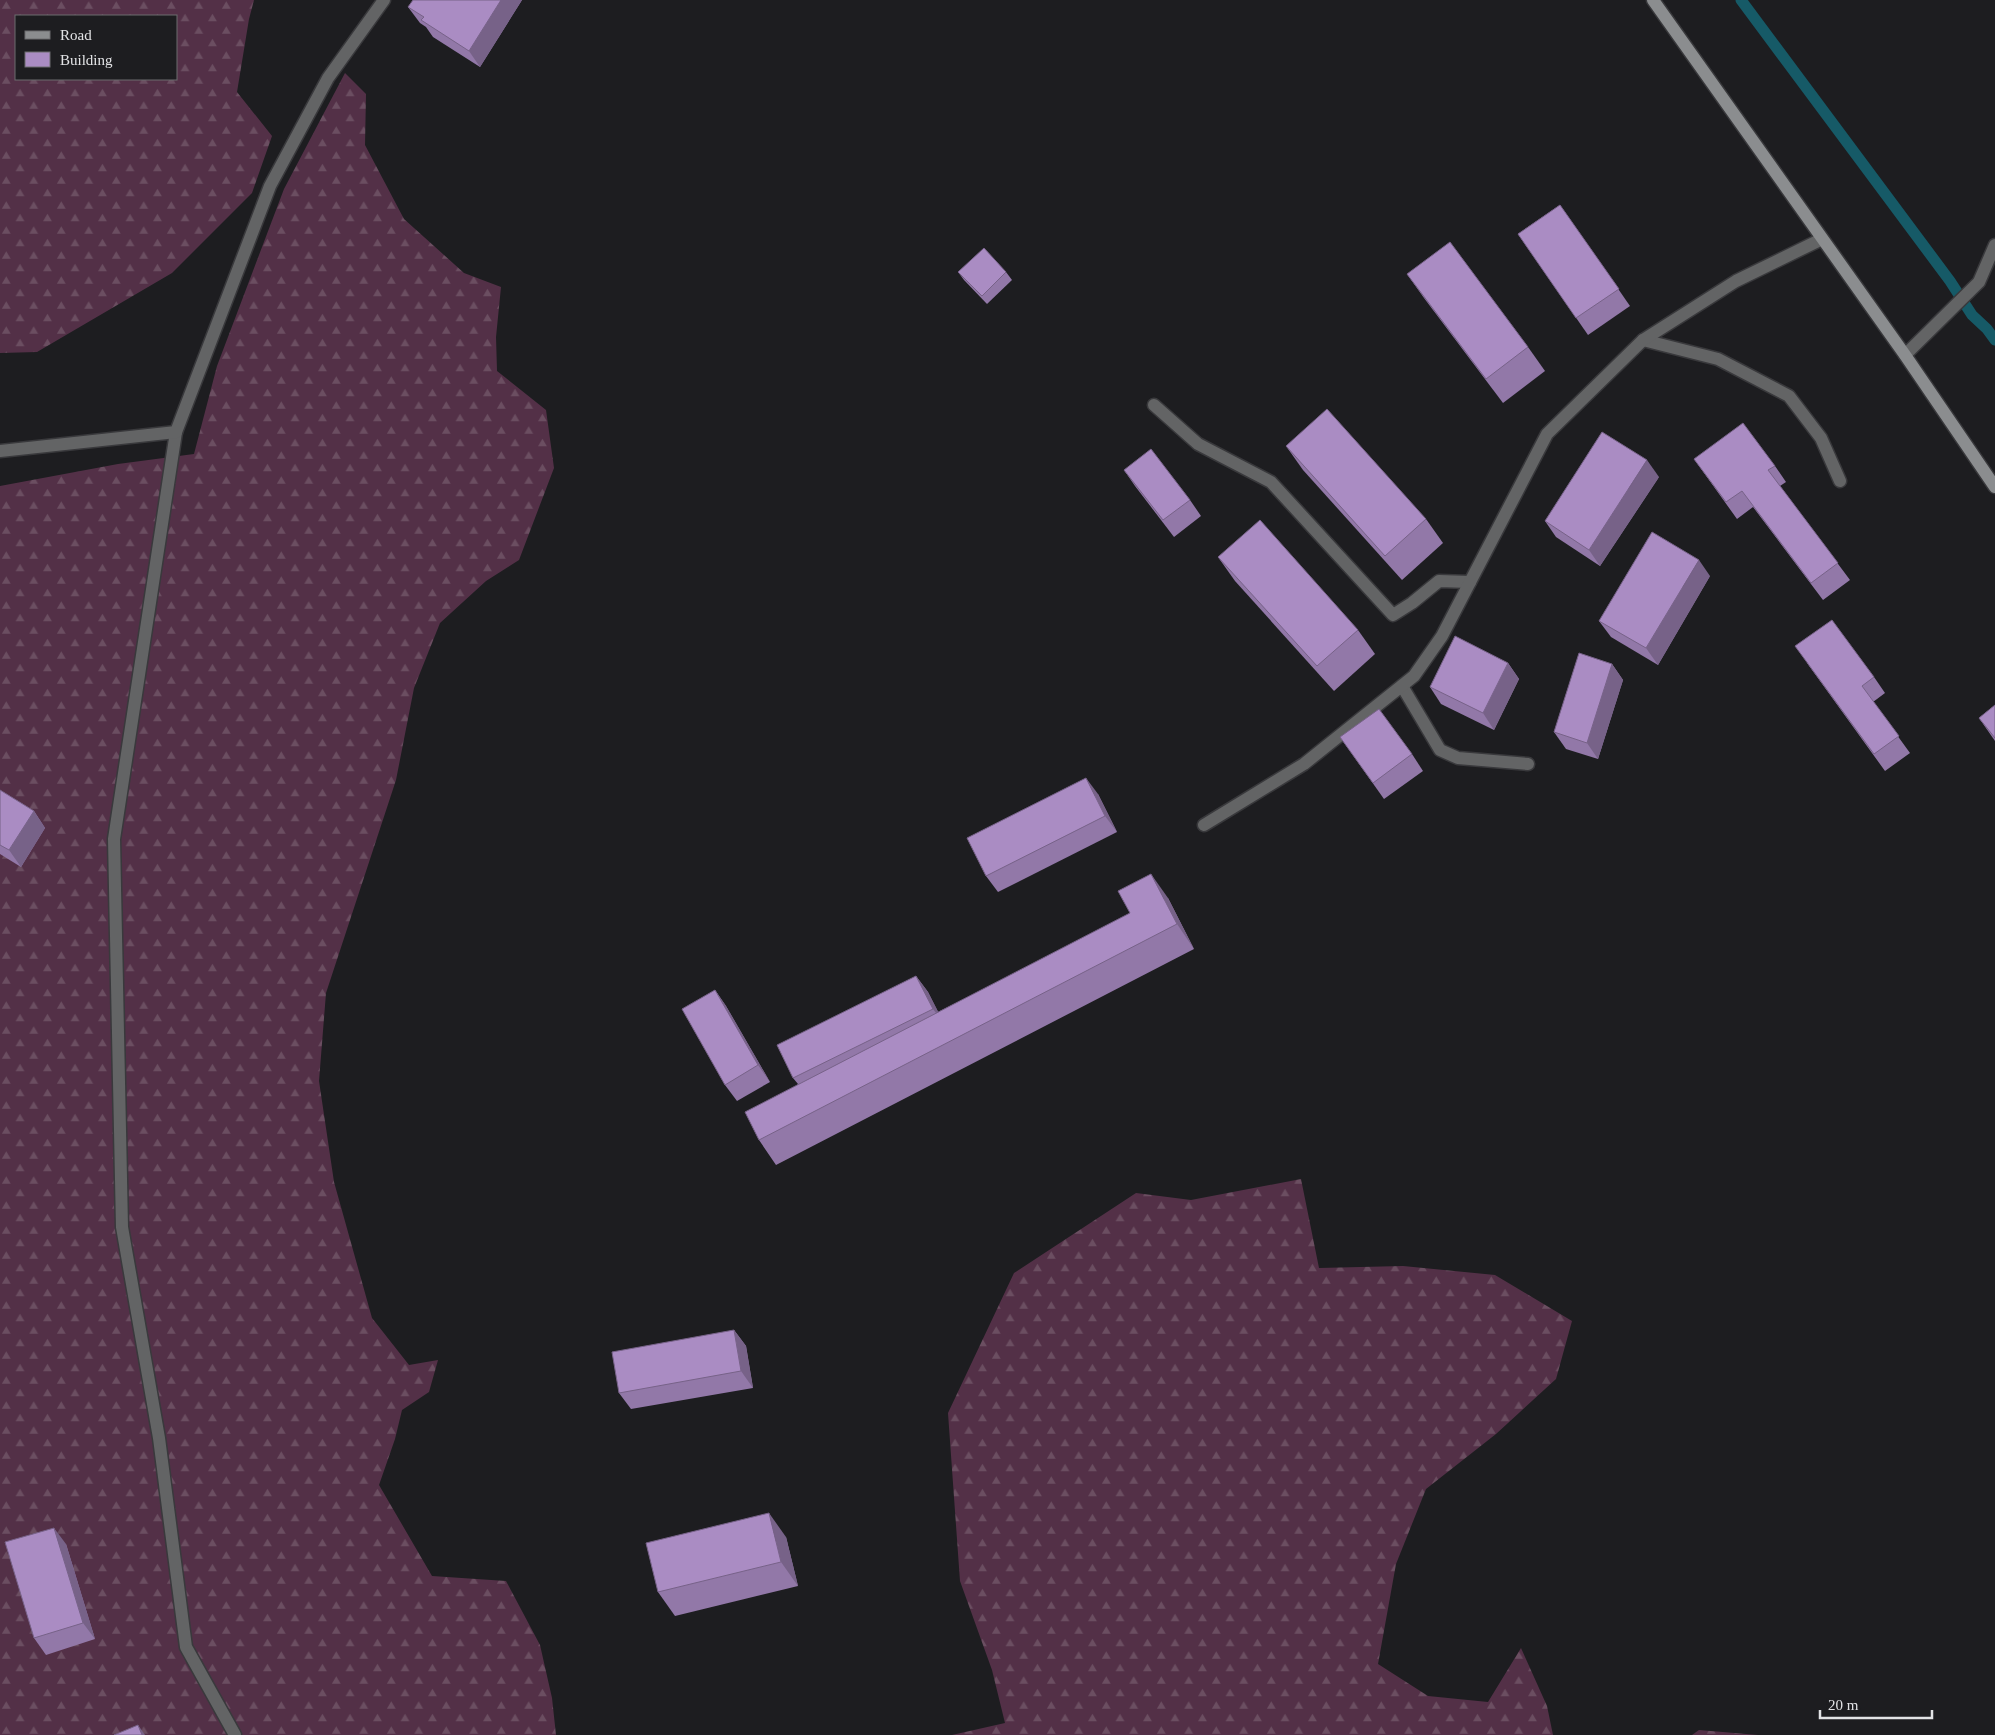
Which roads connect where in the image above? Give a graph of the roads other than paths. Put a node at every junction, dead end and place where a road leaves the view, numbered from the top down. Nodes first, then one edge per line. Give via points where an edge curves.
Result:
1 (384, 0) edge
2 (1653, 0) edge
3 (1822, 239) junction
4 (1995, 245) edge
5 (1643, 340) junction
6 (1905, 355) junction
7 (1154, 405) dead end
8 (176, 432) junction
9 (0, 451) edge
10 (1840, 481) dead end
11 (1995, 487) edge
12 (1470, 582) junction
13 (1402, 686) junction
14 (1528, 764) dead end
15 (1204, 825) dead end
16 (236, 1735) edge

1 - 8 street via 328,78 270,186
2 - 3 main road
3 - 5 street via 1736,281
3 - 6 main road
4 - 6 street via 1979,282
5 - 10 street via 1718,359 1789,396 1821,438
5 - 12 street via 1547,434
6 - 11 main road
7 - 12 street via 1198,444 1271,482 1393,615 1439,581
8 - 9 street
8 - 16 street via 114,839 122,1227 159,1438 186,1647
12 - 13 street via 1442,636 1414,676
13 - 14 street via 1440,750 1458,758
13 - 15 street via 1304,764

